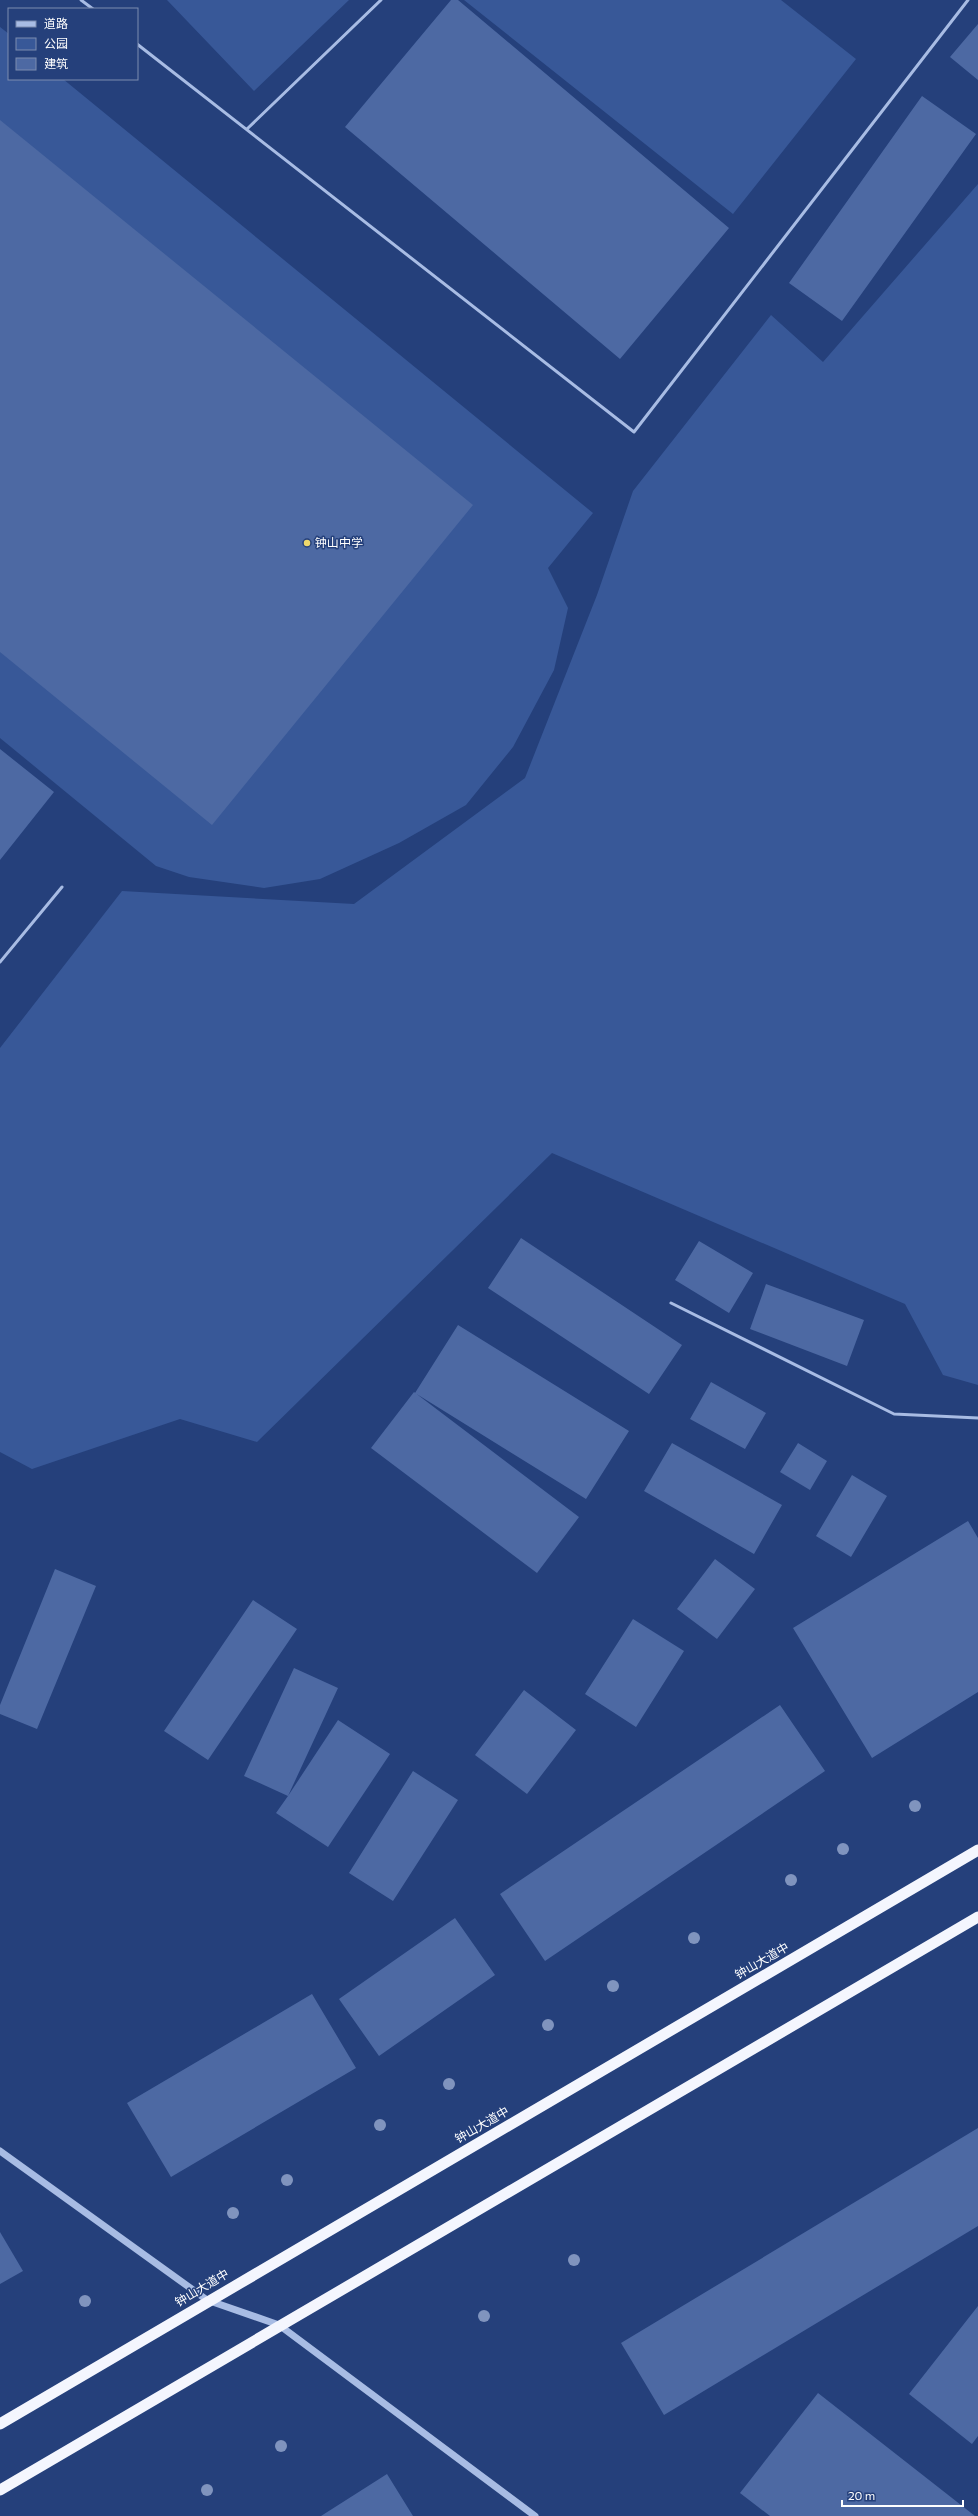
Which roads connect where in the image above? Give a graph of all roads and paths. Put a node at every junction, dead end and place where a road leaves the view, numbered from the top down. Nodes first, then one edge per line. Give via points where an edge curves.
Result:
1 (81, 0) edge
2 (381, 0) edge
3 (968, 0) edge
4 (92, 8) edge
5 (138, 45) edge
6 (247, 129) junction
7 (62, 887) dead end
8 (0, 962) edge
9 (671, 1302) dead end
10 (978, 1418) edge
11 (978, 1850) edge
12 (978, 1917) edge
13 (0, 2151) edge
14 (207, 2300) junction
15 (280, 2325) junction
16 (0, 2424) edge
17 (0, 2490) edge
18 (535, 2516) edge

1 - 4 lane
2 - 6 lane
3 - 6 lane via 634,432
5 - 6 lane
7 - 8 lane
9 - 10 lane via 894,1414
11 - 14 highway, 钟山大道中
12 - 15 highway
13 - 14 street
14 - 15 street
14 - 16 highway, 钟山大道中
15 - 17 highway
15 - 18 street

